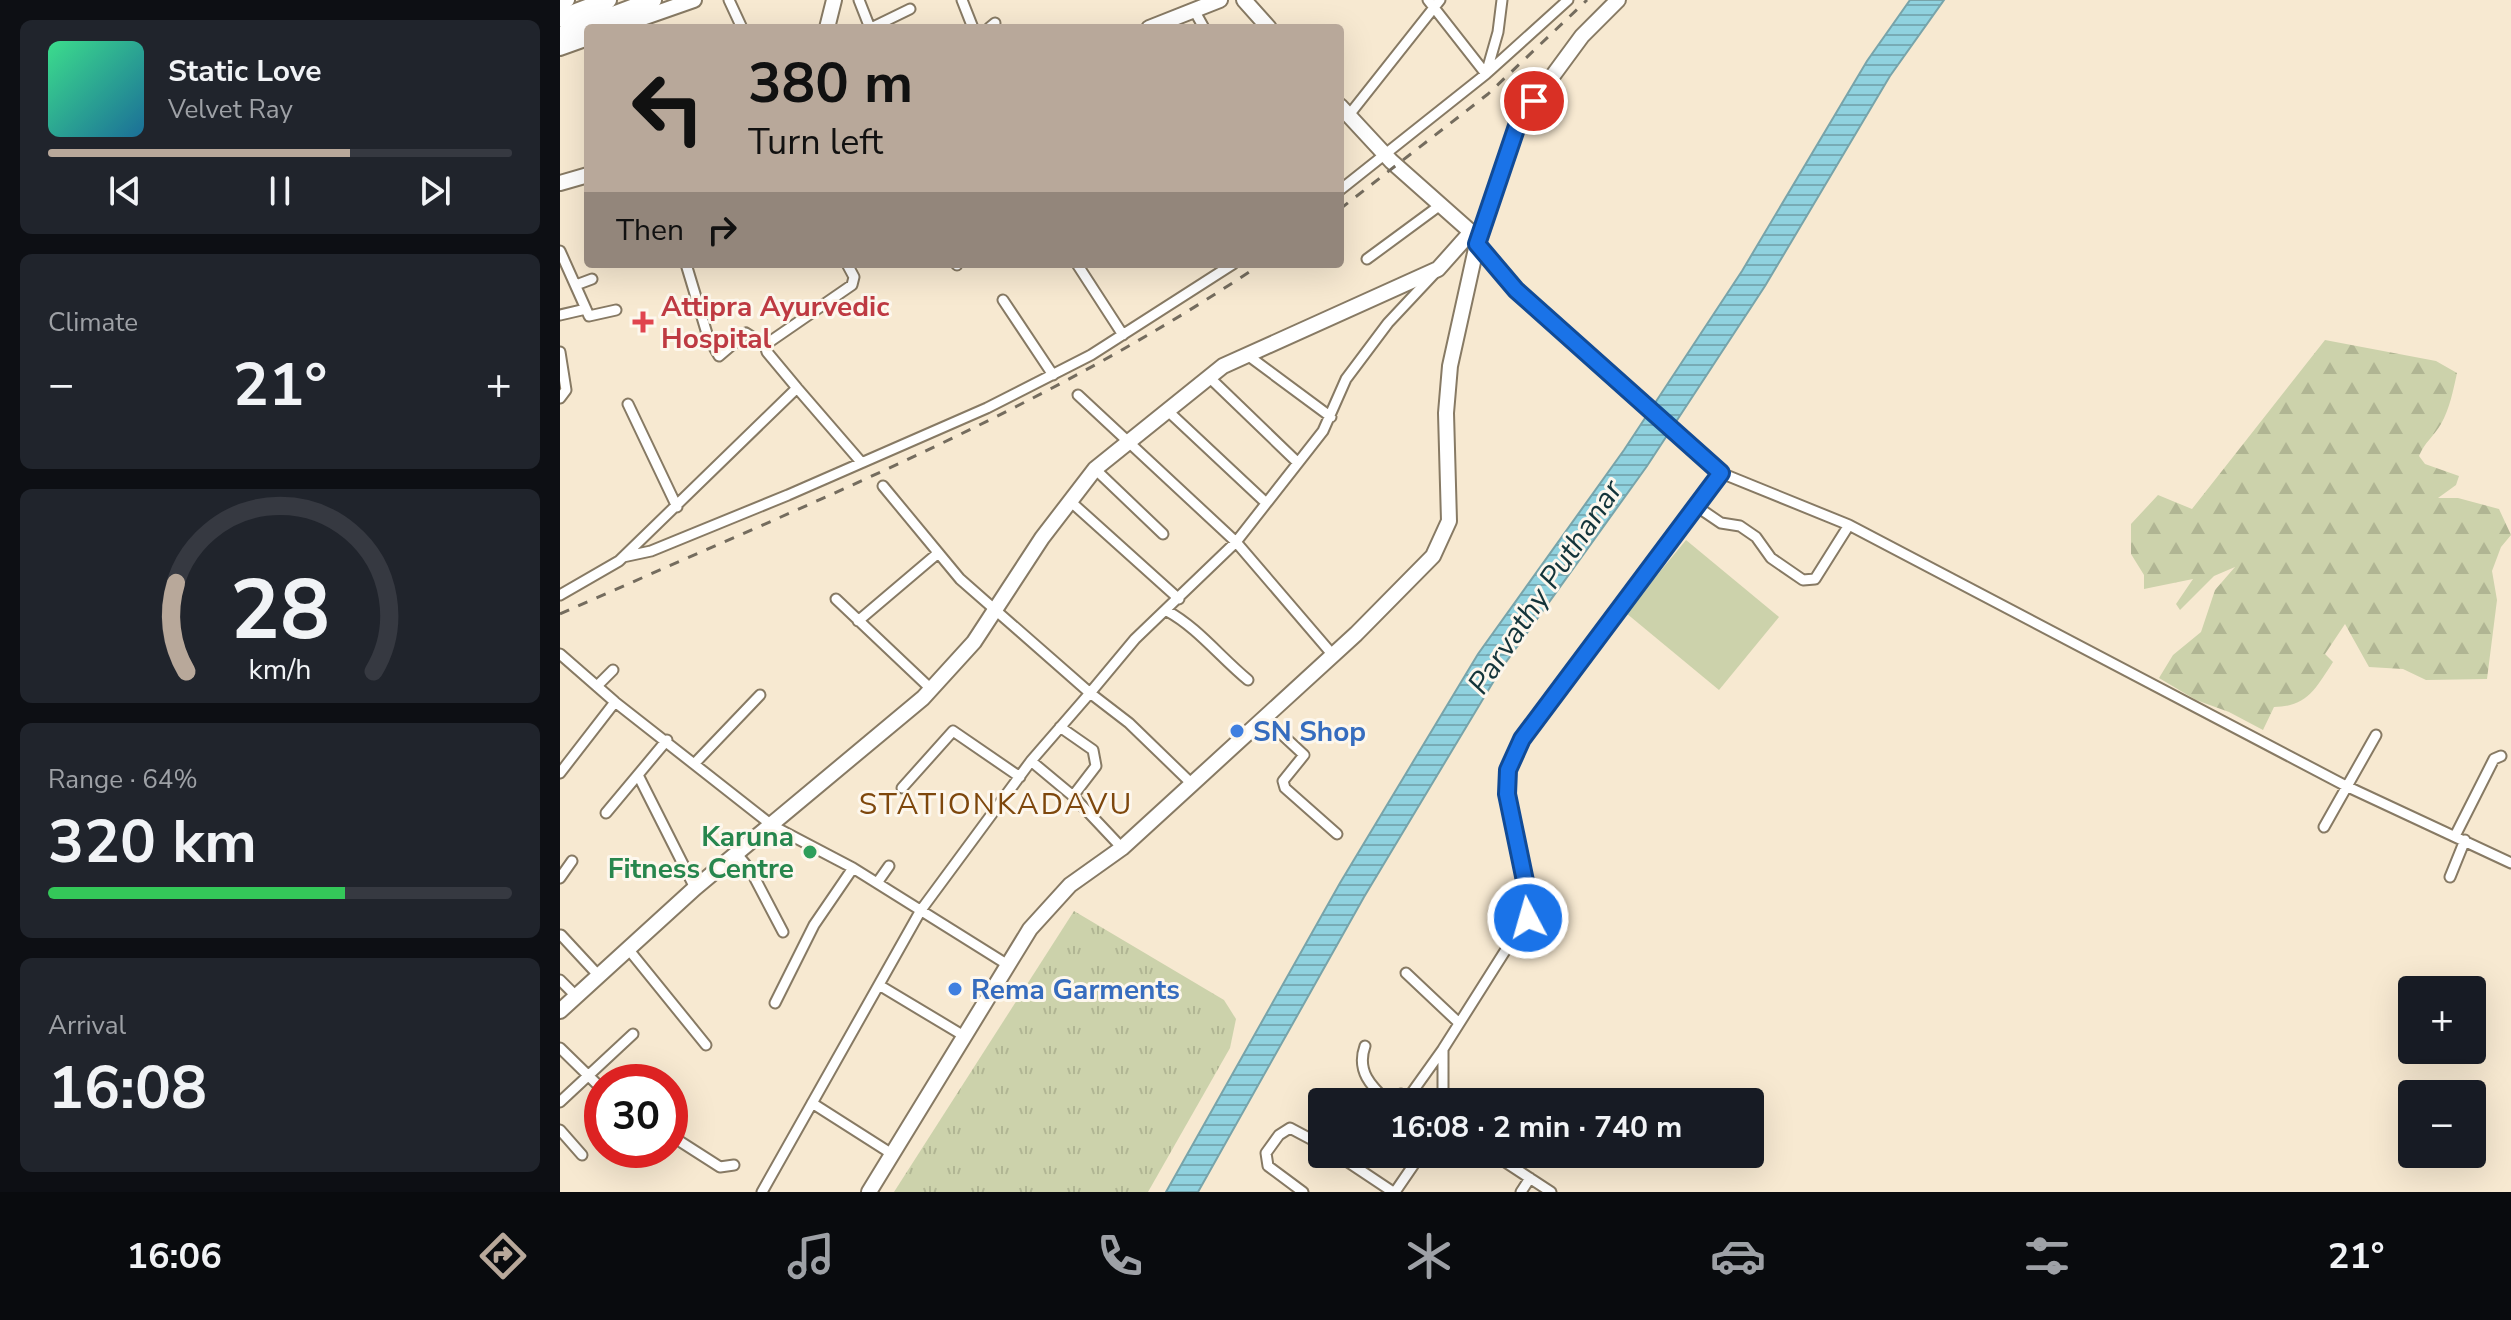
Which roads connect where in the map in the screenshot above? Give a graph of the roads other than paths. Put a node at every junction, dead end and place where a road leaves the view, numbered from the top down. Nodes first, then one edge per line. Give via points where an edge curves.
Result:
1 (567, 0) edge
2 (608, 0) edge
3 (653, 0) edge
4 (694, 0) edge
5 (729, 0) edge
6 (834, 0) edge
7 (859, 0) edge
8 (962, 0) edge
9 (1220, 0) edge
10 (1244, 0) edge
11 (1502, 0) edge
12 (1568, 0) edge
13 (1618, 0) edge
14 (1434, 3) edge
15 (560, 4) edge
16 (910, 9) dead end
17 (1194, 10) junction
18 (560, 18) edge
19 (589, 24) edge
20 (625, 24) edge
21 (740, 24) edge
22 (828, 24) edge
23 (868, 24) edge
24 (878, 24) edge
25 (971, 24) edge
26 (1160, 24) edge
27 (1202, 24) edge
28 (1265, 24) edge
29 (584, 26) edge
30 (560, 35) edge
31 (584, 39) edge
32 (560, 48) edge
33 (1486, 74) junction
34 (1344, 110) edge
35 (1386, 156) junction
36 (584, 176) edge
37 (560, 183) edge
38 (1344, 187) edge
39 (1439, 206) junction
40 (1474, 238) junction
41 (560, 253) edge
42 (1367, 259) dead end
43 (687, 268) edge
44 (849, 268) edge
45 (1080, 268) edge
46 (1227, 268) edge
47 (1438, 269) junction
48 (592, 279) dead end
49 (576, 285) junction
50 (1003, 300) dead end
51 (586, 309) junction
52 (616, 310) dead end
53 (560, 315) edge
54 (1123, 335) junction
55 (765, 345) junction
56 (560, 352) edge
57 (1246, 354) junction
58 (1053, 375) junction
59 (1210, 378) junction
60 (797, 388) junction
61 (1078, 395) dead end
62 (560, 398) edge
63 (628, 404) dead end
64 (1169, 412) junction
65 (1331, 417) junction
66 (1129, 444) junction
67 (1296, 461) junction
68 (861, 462) junction
69 (1095, 469) junction
70 (1721, 473) junction
71 (883, 486) dead end
72 (1070, 501) junction
73 (1264, 501) junction
74 (1696, 506) junction
75 (677, 507) junction
76 (1849, 525) junction
77 (1163, 534) dead end
78 (1236, 542) junction
79 (937, 554) junction
80 (623, 557) junction
81 (560, 595) edge
82 (836, 599) dead end
83 (1179, 599) junction
84 (995, 611) junction
85 (1167, 611) junction
86 (858, 621) junction
87 (560, 654) edge
88 (1332, 654) junction
89 (613, 670) dead end
90 (1248, 680) dead end
91 (597, 686) junction
92 (931, 689) junction
93 (1090, 693) junction
94 (760, 695) dead end
95 (615, 702) junction
96 (1060, 727) junction
97 (1276, 729) dead end
98 (2376, 735) dead end
99 (667, 740) junction
100 (2501, 756) dead end
101 (1031, 761) junction
102 (694, 764) junction
103 (560, 773) edge
104 (639, 777) junction
105 (1020, 777) junction
106 (1192, 784) junction
107 (2346, 786) junction
108 (902, 788) dead end
109 (1073, 796) junction
110 (606, 813) dead end
111 (773, 826) junction
112 (2324, 827) dead end
113 (1337, 834) dead end
114 (2460, 838) junction
115 (1122, 848) junction
116 (737, 854) junction
117 (572, 861) dead end
118 (2511, 863) edge
119 (889, 866) dead end
120 (853, 868) junction
121 (2450, 877) dead end
122 (560, 878) edge
123 (877, 883) junction
124 (695, 888) junction
125 (921, 910) junction
126 (783, 932) dead end
127 (561, 935) edge
128 (629, 950) junction
129 (1008, 965) junction
130 (1406, 973) dead end
131 (599, 976) junction
132 (560, 980) edge
133 (879, 985) junction
134 (576, 996) junction
135 (775, 1003) dead end
136 (560, 1011) edge
137 (1459, 1023) junction
138 (633, 1034) dead end
139 (964, 1036) junction
140 (706, 1045) dead end
141 (1365, 1046) dead end
142 (560, 1048) edge
143 (1443, 1049) junction
144 (599, 1064) edge
145 (584, 1072) edge
146 (584, 1078) edge
147 (1374, 1088) edge
148 (1419, 1088) edge
149 (1443, 1088) edge
150 (560, 1102) edge
151 (812, 1103) junction
152 (560, 1130) edge
153 (1308, 1138) edge
154 (688, 1147) edge
155 (892, 1154) junction
156 (582, 1155) dead end
157 (734, 1165) dead end
158 (1363, 1168) edge
159 (1411, 1168) edge
160 (1515, 1168) edge
161 (1530, 1178) junction
162 (762, 1192) edge
163 (869, 1192) edge
164 (1303, 1192) edge
165 (1394, 1192) edge
166 (1521, 1192) edge
167 (1551, 1192) edge

1 - 15 main road
2 - 18 highway
3 - 19 highway
4 - 20 main road
5 - 21 street
6 - 22 main road
7 - 23 street
8 - 25 street
9 - 17 main road
10 - 28 main road
11 - 33 street
12 - 33 street
13 - 40 main road via 1582,36 1518,123
14 - 33 street
14 - 34 street
16 - 24 street
17 - 26 main road
17 - 27 street
29 - 30 highway
31 - 32 main road
33 - 35 street
34 - 35 main road
35 - 38 street
35 - 39 main road
36 - 37 main road
39 - 40 main road
39 - 42 street
40 - 47 main road
40 - 70 street via 1516,290
40 - 88 main road via 1450,366 1449,521 1443,539 1423,569
41 - 49 street
43 - 55 street via 719,356 746,333
44 - 55 street via 852,285
45 - 54 street
46 - 54 street
47 - 57 main road
47 - 65 street via 1346,379
48 - 49 street
49 - 51 street
50 - 58 street
51 - 52 street via 589,316
51 - 53 street
54 - 58 street
55 - 60 street
56 - 62 street via 566,390
57 - 59 main road
57 - 65 street
58 - 68 street
59 - 64 main road
59 - 67 street
60 - 68 street
60 - 75 street
61 - 66 street
63 - 75 street
64 - 66 main road
64 - 73 street
65 - 67 street
66 - 69 main road
66 - 78 street
67 - 73 street
68 - 80 street via 664,545
69 - 72 main road
69 - 77 street
70 - 74 street
70 - 76 street
71 - 79 street
72 - 83 street
72 - 84 main road
73 - 78 street
74 - 76 street via 1756,537 1771,558 1803,580 1815,579
74 - 137 street via 1517,749 1508,770 1507,794 1531,910
75 - 80 street
76 - 107 street
78 - 83 street
78 - 88 street
79 - 84 street
79 - 86 street
80 - 81 street
82 - 86 street
83 - 85 street
84 - 92 main road
84 - 93 street
85 - 90 street via 1187,622
85 - 93 street via 1135,639
86 - 92 street
87 - 91 street
88 - 106 main road
89 - 91 street
91 - 95 street
92 - 111 main road
93 - 96 street
93 - 106 street
94 - 102 street
95 - 99 street
95 - 103 street
96 - 101 street
96 - 109 street via 1093,750 1096,766
97 - 113 street via 1304,755 1283,781 1285,788
98 - 107 street
99 - 102 street
99 - 104 street
100 - 114 street via 2494,759
101 - 105 street
101 - 109 street
102 - 111 street
104 - 110 street
104 - 124 street
105 - 108 street via 953,731
105 - 125 street
106 - 115 main road
107 - 112 street
107 - 114 street
109 - 115 street
111 - 116 main road
111 - 120 street
114 - 118 street
114 - 121 street
115 - 129 main road via 1070,885 1030,929
116 - 124 main road
116 - 126 street
117 - 122 street
119 - 123 street
120 - 123 street
120 - 135 street via 814,925
123 - 125 street
124 - 128 main road
125 - 129 street
125 - 133 street
127 - 131 street
128 - 131 main road
128 - 140 street
129 - 139 main road
130 - 137 street
131 - 134 main road
132 - 134 street
133 - 139 street
133 - 151 street
134 - 136 main road
137 - 143 street
138 - 144 street
139 - 155 main road
141 - 147 street via 1361,1056 1366,1080
142 - 145 street
143 - 148 street
143 - 149 street
146 - 150 street
151 - 155 street
151 - 162 street
152 - 156 street
153 - 164 street via 1290,1128 1266,1153 1268,1166
154 - 157 street via 720,1167
155 - 163 main road
158 - 165 street
159 - 165 street
160 - 161 street
161 - 166 street
161 - 167 street

